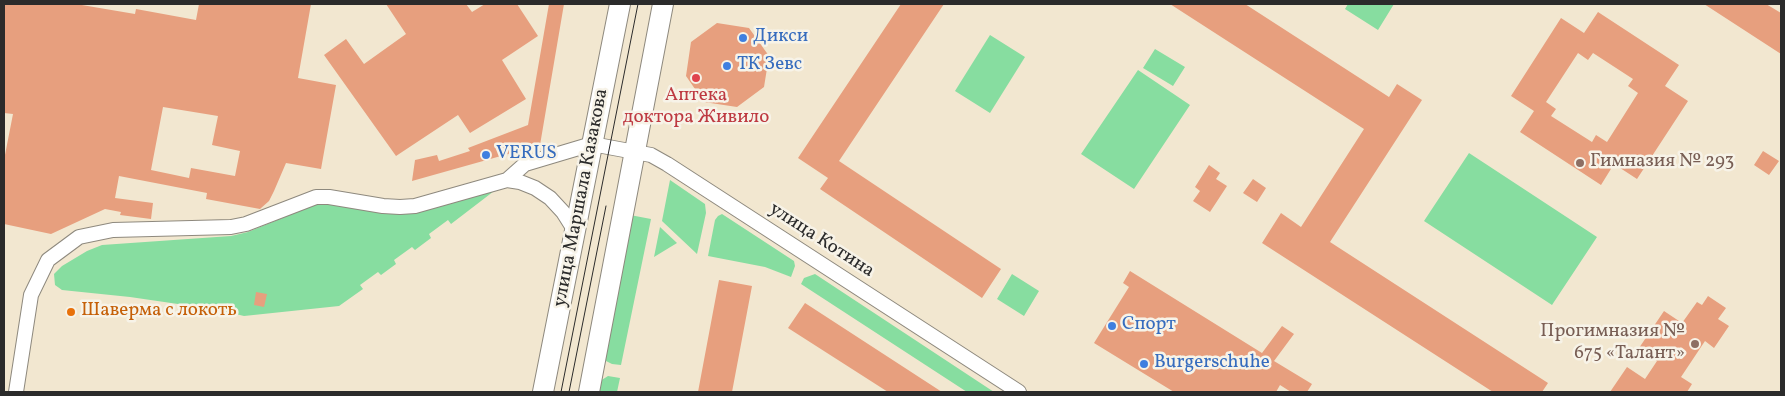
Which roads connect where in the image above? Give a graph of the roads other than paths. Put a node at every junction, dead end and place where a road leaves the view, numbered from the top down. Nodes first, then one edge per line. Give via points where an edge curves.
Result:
1 (620, 4) edge
2 (663, 4) edge
3 (592, 144) junction
4 (635, 151) junction
5 (507, 180) junction
6 (575, 231) junction
7 (16, 392) edge
8 (544, 392) edge
9 (589, 392) edge
10 (1019, 392) edge

1 - 3 main road, улица Маршала Казакова
2 - 4 main road
3 - 4 street, улица Котина
3 - 5 street via 525,164
3 - 6 main road, улица Маршала Казакова
4 - 9 main road
4 - 10 street, улица Котина via 668,164
5 - 6 street via 535,188 550,198
5 - 7 street via 415,206 383,206 316,197 231,227 112,230 79,237 48,260 30,295
6 - 8 main road, улица Маршала Казакова

